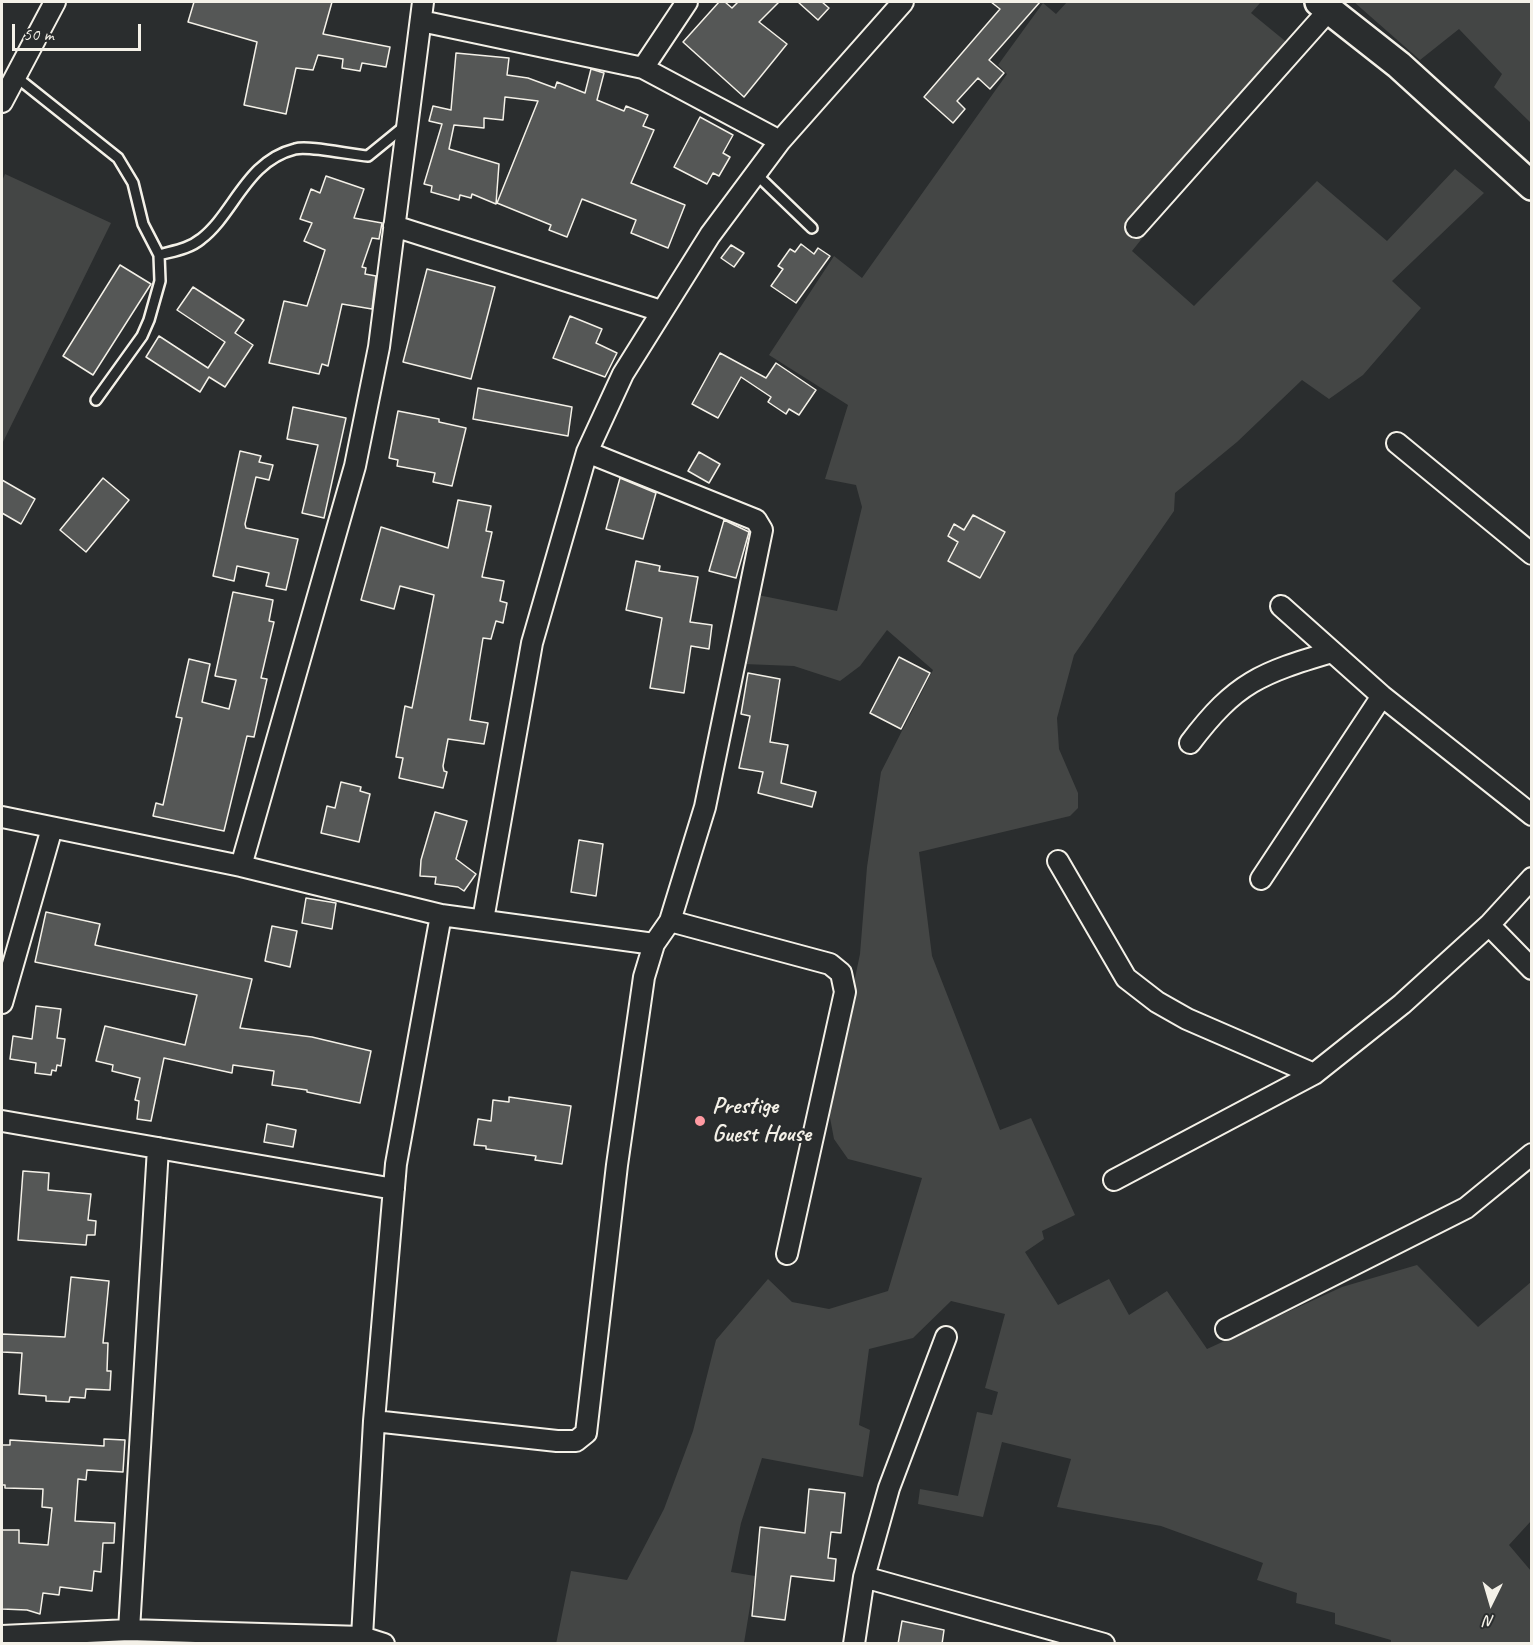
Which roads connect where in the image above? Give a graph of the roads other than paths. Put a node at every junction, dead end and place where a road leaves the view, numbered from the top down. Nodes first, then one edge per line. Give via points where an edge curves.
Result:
1 (55, 2) edge
2 (687, 2) edge
3 (903, 2) edge
4 (1324, 6) edge
5 (422, 11) edge
6 (643, 68) junction
7 (15, 76) junction
8 (2, 102) edge
9 (407, 124) junction
10 (780, 141) junction
11 (755, 173) junction
12 (1532, 186) edge
13 (394, 226) junction
14 (1136, 226) dead end
15 (812, 228) dead end
16 (159, 255) junction
17 (661, 311) junction
18 (96, 400) dead end
19 (1397, 443) dead end
20 (587, 452) junction
21 (1532, 554) edge
22 (1281, 606) dead end
23 (1332, 652) junction
24 (1382, 696) junction
25 (1190, 743) dead end
26 (1532, 815) edge
27 (2, 817) edge
28 (52, 828) junction
29 (1058, 861) dead end
30 (241, 866) junction
31 (1261, 879) dead end
32 (1532, 879) edge
33 (441, 915) junction
34 (483, 920) junction
35 (670, 921) junction
36 (1490, 925) junction
37 (654, 944) junction
38 (1532, 969) edge
39 (2, 1003) edge
40 (1314, 1074) junction
41 (2, 1121) edge
42 (158, 1149) junction
43 (1532, 1154) edge
44 (1114, 1180) dead end
45 (394, 1190) junction
46 (787, 1254) dead end
47 (1226, 1329) dead end
48 (946, 1337) dead end
49 (374, 1421) junction
50 (864, 1577) junction
51 (129, 1630) junction
52 (2, 1636) edge
53 (362, 1637) junction
54 (384, 1644) edge
55 (854, 1644) edge
56 (1104, 1644) edge

1 - 7 street
2 - 6 street
3 - 10 street
4 - 12 street via 1399,65
4 - 14 street
5 - 6 street
5 - 9 street
6 - 10 street
7 - 8 street
7 - 16 lane via 118,158 133,183 143,224
9 - 13 street
9 - 16 lane via 368,156 298,148 282,154 254,175 206,236 188,247
10 - 11 street
11 - 15 lane
11 - 17 street
13 - 17 street
13 - 30 street via 379,347 355,466
16 - 18 lane via 158,290 142,336
17 - 20 street via 618,384
19 - 21 street
20 - 34 street via 532,643
20 - 35 street via 756,519 762,530 705,807
22 - 23 street
23 - 24 street
23 - 25 street via 1276,669 1242,686 1211,715
24 - 26 street
24 - 31 street
27 - 28 street
28 - 30 street
28 - 39 street
29 - 40 street via 1126,978 1187,1019
30 - 33 street
32 - 36 street
33 - 34 street
33 - 45 street
34 - 37 street
35 - 37 street
35 - 46 street via 830,964 841,973 845,992
36 - 38 street
36 - 40 street via 1402,1004
37 - 49 street via 644,977 617,1165 586,1433 576,1441 557,1441
40 - 44 street
41 - 42 street
42 - 45 street
42 - 51 street
43 - 47 street via 1466,1208
45 - 49 street
48 - 50 street via 889,1488
49 - 53 street
50 - 55 street
50 - 56 street
51 - 52 street
51 - 53 street
53 - 54 street

